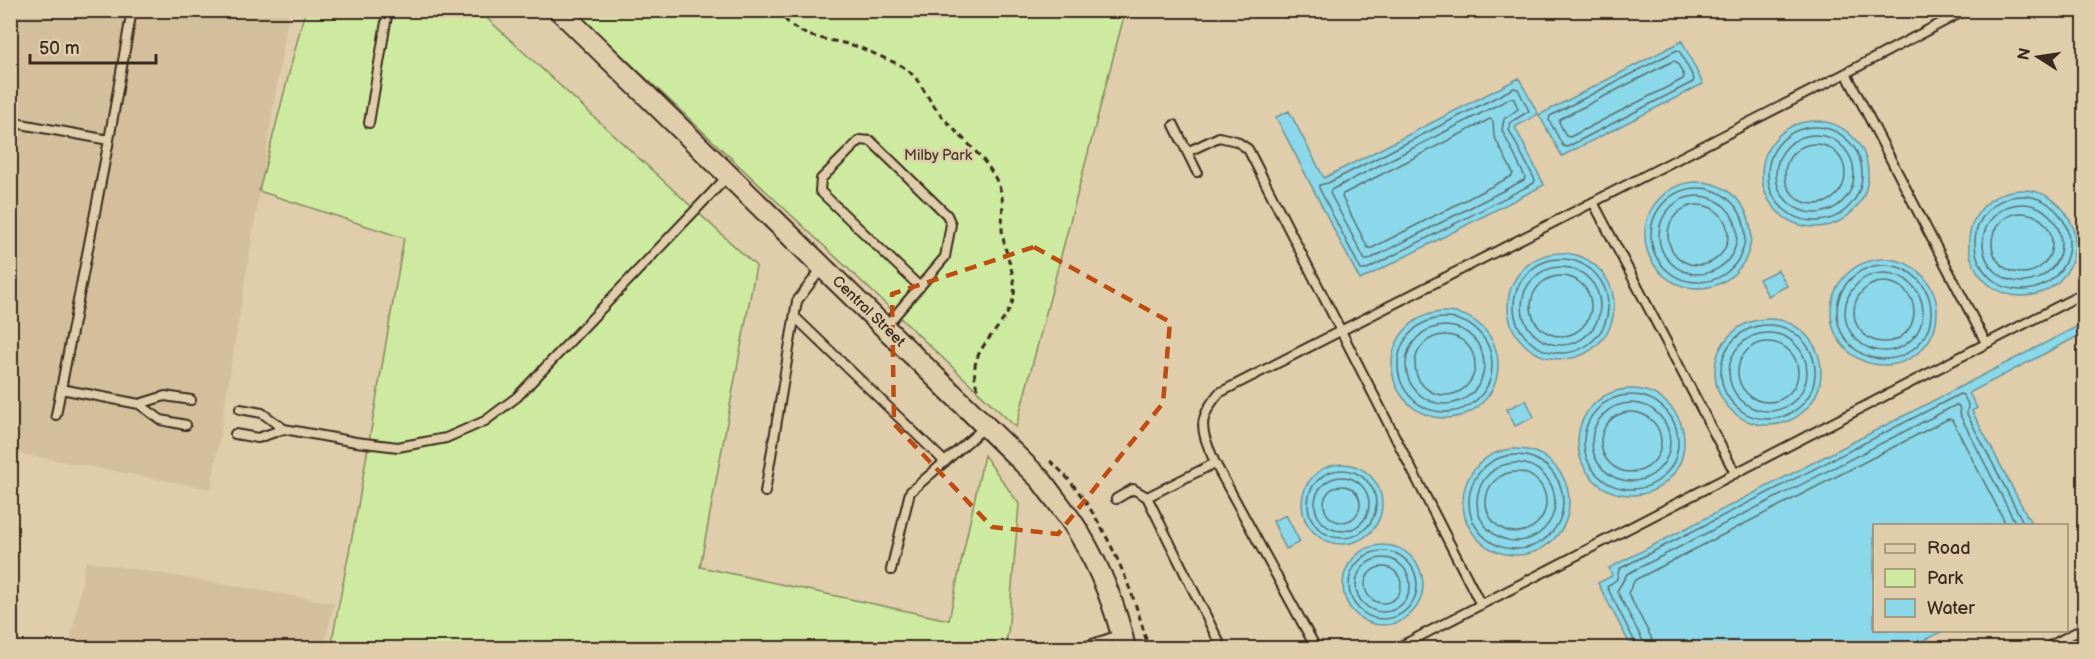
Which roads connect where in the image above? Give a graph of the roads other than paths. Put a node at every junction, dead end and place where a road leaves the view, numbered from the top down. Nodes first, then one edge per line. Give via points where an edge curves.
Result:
1 (132, 10) edge
2 (388, 10) edge
3 (559, 10) edge
4 (1966, 10) edge
5 (1846, 74) junction
6 (10, 122) edge
7 (369, 123) dead end
8 (1174, 124) dead end
9 (109, 140) junction
10 (1187, 152) junction
11 (1197, 172) dead end
12 (728, 176) junction
13 (1593, 202) junction
14 (823, 267) junction
15 (920, 287) junction
16 (2085, 293) edge
17 (795, 316) junction
18 (885, 327) junction
19 (1342, 330) junction
20 (1986, 343) junction
21 (61, 389) junction
22 (191, 400) dead end
23 (139, 404) junction
24 (240, 409) dead end
25 (56, 416) dead end
26 (186, 425) dead end
27 (987, 426) junction
28 (284, 429) junction
29 (235, 434) dead end
30 (945, 462) junction
31 (1215, 463) junction
32 (1735, 473) junction
33 (765, 492) dead end
34 (1147, 497) junction
35 (1116, 500) dead end
36 (891, 570) dead end
37 (1481, 605) junction
38 (2085, 628) edge
39 (1124, 641) edge
40 (1081, 648) edge
41 (1222, 648) edge
42 (1316, 648) edge
43 (1397, 648) edge
44 (2046, 648) edge

1 - 9 lane
2 - 7 lane
3 - 12 street, Central Street
4 - 5 lane
5 - 13 lane
5 - 20 lane
6 - 9 lane
8 - 10 lane
9 - 21 lane
10 - 11 lane
10 - 19 lane via 1220,137 1248,149
12 - 14 street, Central Street
12 - 28 lane via 517,396 485,422 446,438 398,447
13 - 19 lane
13 - 32 lane
14 - 17 lane via 797,301
14 - 18 street, Central Street
15 - 15 lane via 945,257 951,224 947,215 871,141 860,140 821,179 820,192
15 - 18 lane
16 - 20 lane
17 - 30 lane
17 - 33 lane
18 - 27 street, Central Street
19 - 31 lane via 1219,393 1202,421
19 - 37 lane
20 - 32 lane
21 - 23 lane
21 - 25 lane
22 - 23 lane via 165,396
23 - 26 lane via 161,420
24 - 28 lane via 262,413
27 - 30 lane
27 - 39 street, Central Street via 1041,480 1078,531 1094,560
28 - 29 lane via 258,438
30 - 36 lane via 907,497
31 - 34 lane
31 - 42 lane
32 - 37 lane
34 - 35 lane via 1133,489
34 - 41 lane
37 - 43 lane
38 - 44 lane
39 - 40 lane

